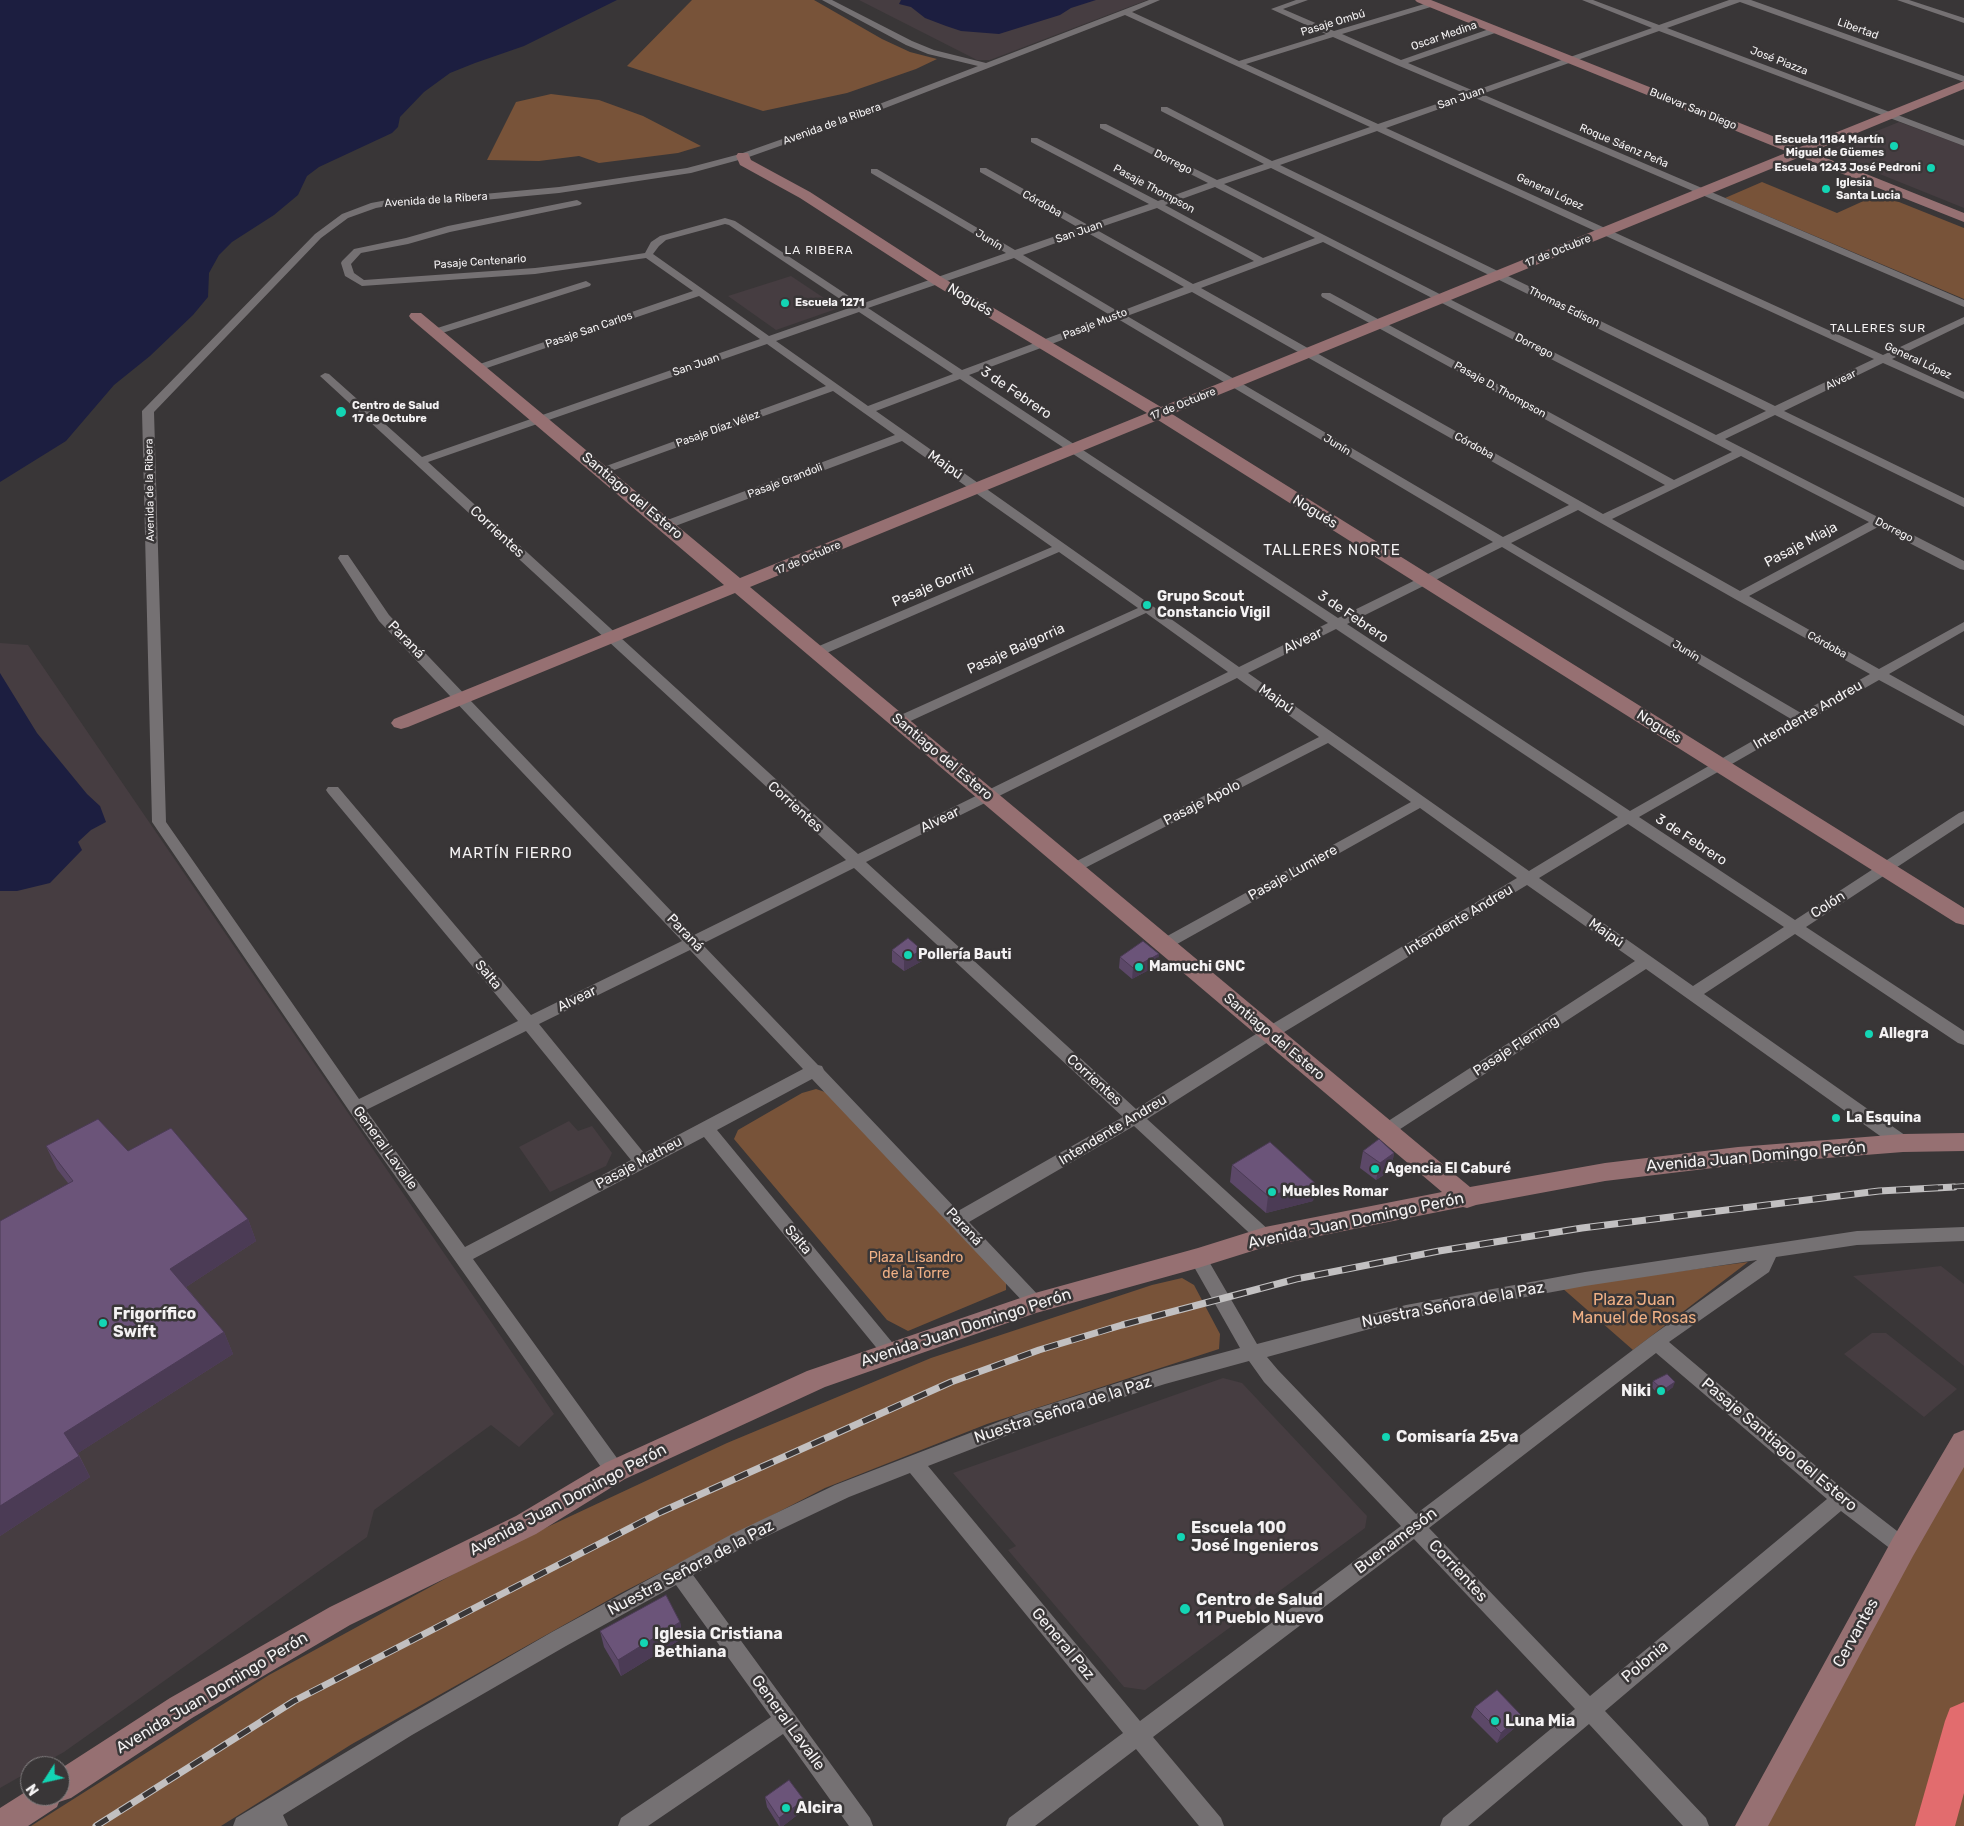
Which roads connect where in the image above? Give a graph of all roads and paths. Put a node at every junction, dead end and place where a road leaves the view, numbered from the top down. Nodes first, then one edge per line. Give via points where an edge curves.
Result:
1 (826, 0) edge
2 (1156, 0) edge
3 (1304, 0) edge
4 (1586, 0) edge
5 (1737, 0) edge
6 (1743, 0) edge
7 (1901, 0) edge
8 (1426, 2) edge
9 (1125, 12) junction
10 (1964, 21) edge
11 (1659, 27) junction
12 (1496, 30) junction
13 (1334, 34) junction
14 (1568, 59) junction
15 (1400, 63) junction
16 (1241, 64) junction
17 (985, 65) junction
18 (1964, 79) edge
19 (1964, 85) edge
20 (1474, 94) junction
21 (1164, 109) dead end
22 (1891, 115) junction
23 (1104, 126) dead end
24 (1378, 126) junction
25 (1034, 140) dead end
26 (1964, 143) edge
27 (1800, 152) junction
28 (743, 156) junction
29 (1271, 164) junction
30 (984, 170) dead end
31 (874, 171) dead end
32 (1215, 184) junction
33 (1702, 192) junction
34 (577, 203) dead end
35 (1157, 204) junction
36 (1964, 218) edge
37 (1087, 229) junction
38 (1606, 231) junction
39 (1322, 239) junction
40 (1013, 254) junction
41 (648, 255) junction
42 (1262, 262) junction
43 (1499, 275) junction
44 (938, 280) junction
45 (586, 284) dead end
46 (1192, 288) junction
47 (701, 292) junction
48 (1326, 295) dead end
49 (1440, 299) junction
50 (1964, 304) edge
51 (860, 308) junction
52 (416, 316) dead end
53 (1118, 316) junction
54 (1964, 320) edge
55 (1379, 324) junction
56 (435, 332) junction
57 (768, 340) junction
58 (1044, 344) junction
59 (1308, 353) junction
60 (1884, 360) junction
61 (478, 368) junction
62 (961, 375) junction
63 (325, 376) dead end
64 (1232, 384) junction
65 (835, 387) junction
66 (1964, 396) edge
67 (868, 410) junction
68 (1777, 411) junction
69 (1159, 414) junction
70 (539, 419) junction
71 (904, 436) junction
72 (1716, 439) junction
73 (1072, 449) junction
74 (1741, 452) junction
75 (420, 460) junction
76 (602, 471) junction
77 (1674, 485) junction
78 (977, 488) junction
79 (1964, 502) edge
80 (1578, 505) junction
81 (1604, 520) junction
82 (1878, 522) junction
83 (666, 525) junction
84 (1502, 543) junction
85 (1061, 547) junction
86 (344, 558) dead end
87 (1964, 566) edge
88 (1425, 581) junction
89 (739, 586) junction
90 (1739, 596) junction
91 (1147, 608) junction
92 (1337, 624) junction
93 (1964, 626) edge
94 (610, 637) junction
95 (817, 652) junction
96 (1239, 673) junction
97 (1879, 674) junction
98 (461, 697) junction
99 (1801, 719) junction
100 (899, 721) junction
101 (1964, 722) edge
102 (401, 723) dead end
103 (1330, 737) junction
104 (1720, 765) junction
105 (333, 790) dead end
106 (988, 796) junction
107 (1421, 802) junction
108 (1964, 816) edge
109 (1628, 817) junction
110 (159, 822) joint
111 (855, 862) junction
112 (1074, 868) junction
113 (1884, 869) junction
114 (1528, 878) junction
115 (1964, 918) edge
116 (1796, 926) junction
117 (693, 942) junction
118 (1165, 944) junction
119 (1646, 961) junction
120 (1692, 994) junction
121 (529, 1023) junction
122 (1270, 1033) junction
123 (1964, 1039) edge
124 (816, 1070) junction
125 (356, 1108) junction
126 (1135, 1118) junction
127 (706, 1128) junction
128 (1385, 1131) junction
129 (1964, 1142) edge
130 (1904, 1143) junction
131 (642, 1162) junction
132 (1467, 1198) junction
133 (958, 1220) junction
134 (1964, 1234) edge
135 (1265, 1237) junction
136 (1770, 1252) junction
137 (463, 1256) junction
138 (1198, 1258) junction
139 (1036, 1303) junction
140 (1656, 1342) junction
141 (890, 1352) junction
142 (1252, 1352) junction
143 (1964, 1442) edge
144 (914, 1463) junction
145 (615, 1471) junction
146 (1841, 1499) junction
147 (1416, 1526) junction
148 (1903, 1547) junction
149 (680, 1572) junction
150 (1589, 1709) junction
151 (786, 1719) junction
152 (1964, 1721) edge
153 (1138, 1734) junction
154 (70, 1780) edge
155 (31, 1806) edge
156 (273, 1818) edge
157 (0, 1826) edge
158 (244, 1826) edge
159 (629, 1826) edge
160 (862, 1826) edge
161 (1018, 1826) edge
162 (1213, 1826) edge
163 (1451, 1826) edge
164 (1698, 1826) edge
165 (1751, 1826) edge
166 (1935, 1826) edge

1 - 17 street via 931,52
2 - 9 street, Avenida de la Ribera
3 - 13 street, Roque Sáenz Peña via 1275,10
4 - 11 street, José Piazza
5 - 11 street, San Juan
6 - 18 street, Libertad
7 - 10 street
8 - 12 street, Bulevar San Diego
8 - 13 street, Pasaje Ombú
9 - 16 street, General López
9 - 17 street, Avenida de la Ribera
11 - 14 street, San Juan
11 - 22 street, José Piazza
12 - 14 street, Bulevar San Diego
12 - 15 street, Oscar Medina
13 - 15 street, Roque Sáenz Peña
13 - 16 street, Pasaje Ombú
14 - 20 street, San Juan
14 - 27 street, Bulevar San Diego
15 - 20 street, Roque Sáenz Peña
16 - 24 street, General López
17 - 28 street, Avenida de la Ribera
19 - 22 street, 17 de Octubre
20 - 24 street, San Juan
20 - 33 street, Roque Sáenz Peña
21 - 29 street, Thomas Edison
22 - 26 street, José Piazza
22 - 27 street, 17 de Octubre
23 - 32 street, Dorrego
24 - 29 street, San Juan
24 - 38 street, General López
25 - 35 street, Pasaje Thompson
27 - 33 street, 17 de Octubre
27 - 36 street, Bulevar San Diego
28 - 44 street, Nogués via 745,162 805,195
28 - 110 street, Avenida de la Ribera via 688,171 634,180 473,198 398,201 374,205 345,216 318,236 148,411
29 - 32 street, San Juan
29 - 43 street, Thomas Edison
30 - 37 street, Córdoba
31 - 40 street, Junín
32 - 35 street, San Juan
32 - 39 street, Dorrego
33 - 38 street, 17 de Octubre
33 - 50 street, Roque Sáenz Peña
34 - 41 street, Pasaje Centenario via 358,251 346,263 348,274 362,283 535,271
35 - 37 street, San Juan
35 - 42 street, Pasaje Thompson
37 - 40 street, San Juan
37 - 46 street, Córdoba
38 - 43 street, 17 de Octubre
38 - 60 street, General López
39 - 42 street, Pasaje Musto
39 - 49 street, Dorrego
40 - 44 street, San Juan
40 - 53 street, Junín
41 - 47 street, Maipú
41 - 51 street, 3 de Febrero via 662,238 725,221
42 - 46 street, Pasaje Musto
43 - 49 street, 17 de Octubre
43 - 68 street, Thomas Edison
44 - 51 street, San Juan
44 - 58 street, Nogués
45 - 56 street
46 - 53 street, Pasaje Musto
46 - 59 street, Córdoba
47 - 57 street, Maipú
47 - 61 street, Pasaje San Carlos
48 - 55 street, Pasaje D. Thompson
49 - 55 street, 17 de Octubre
49 - 72 street, Dorrego
51 - 57 street, San Juan
51 - 62 street, 3 de Febrero
52 - 56 street, Santiago del Estero
53 - 58 street, Pasaje Musto
53 - 64 street, Junín
54 - 60 street, Alvear
55 - 59 street, 17 de Octubre
55 - 77 street, Pasaje D. Thompson
56 - 61 street, Santiago del Estero
57 - 65 street, Maipú
57 - 70 street, San Juan
58 - 62 street, Pasaje Musto
58 - 69 street, Nogués
59 - 64 street, 17 de Octubre
59 - 80 street, Córdoba
60 - 66 street, General López
60 - 68 street, Alvear
61 - 70 street, Santiago del Estero
62 - 67 street, Pasaje Musto
62 - 73 street, 3 de Febrero
63 - 75 street, Corrientes
64 - 69 street, 17 de Octubre
64 - 84 street, Junín
65 - 67 street, Maipú
65 - 76 street, Pasaje Díaz Vélez
67 - 71 street, Maipú
68 - 72 street, Alvear
68 - 79 street, Thomas Edison
69 - 73 street, 17 de Octubre
69 - 88 street, Nogués
70 - 75 street, San Juan
70 - 76 street, Santiago del Estero
71 - 78 street, Maipú
71 - 83 street, Pasaje Grandoli
72 - 74 street, Dorrego
73 - 78 street, 17 de Octubre
73 - 92 street, 3 de Febrero
74 - 77 street
74 - 82 street, Dorrego
75 - 94 street, Corrientes
76 - 83 street, Santiago del Estero
77 - 81 street
78 - 85 street, Maipú
78 - 89 street, 17 de Octubre
80 - 81 street, Córdoba
80 - 84 street, Alvear
81 - 90 street, Córdoba
82 - 87 street, Dorrego
82 - 90 street, Pasaje Miaja
83 - 89 street, Santiago del Estero
84 - 88 street, Alvear
84 - 99 street, Junín
85 - 91 street, Maipú
85 - 95 street, Pasaje Gorriti
86 - 98 street, Paraná via 384,618
88 - 92 street, Alvear
88 - 104 street, Nogués
89 - 94 street, 17 de Octubre
89 - 95 street, Santiago del Estero
90 - 97 street, Córdoba
91 - 96 street, Maipú
91 - 100 street, Pasaje Baigorria
92 - 96 street, Alvear
92 - 109 street, 3 de Febrero
93 - 97 street, Intendente Andreu
94 - 98 street, 17 de Octubre
94 - 111 street, Corrientes
95 - 100 street, Santiago del Estero
96 - 103 street, Maipú
96 - 106 street, Alvear
97 - 99 street, Intendente Andreu
97 - 101 street, Córdoba
98 - 102 street, 17 de Octubre
98 - 117 street, Paraná
99 - 104 street, Intendente Andreu
100 - 106 street, Santiago del Estero
103 - 107 street, Maipú
103 - 112 street, Pasaje Apolo
104 - 109 street, Intendente Andreu
104 - 113 street, Nogués
105 - 121 street, Salta
106 - 111 street, Alvear
106 - 112 street, Santiago del Estero
107 - 114 street, Maipú
107 - 118 street, Pasaje Lumiere
108 - 113 street, Colón
109 - 114 street, Intendente Andreu
109 - 116 street, 3 de Febrero
110 - 125 street, General Lavalle
111 - 117 street, Alvear
111 - 126 street, Corrientes
112 - 118 street, Santiago del Estero
113 - 115 street, Nogués
113 - 116 street, Colón
114 - 119 street, Maipú
114 - 122 street, Intendente Andreu
116 - 120 street, Colón
116 - 123 street, 3 de Febrero
117 - 121 street, Alvear
117 - 124 street, Paraná
118 - 122 street, Santiago del Estero
119 - 120 street, Maipú
119 - 128 street, Pasaje Fleming
120 - 130 street, Maipú
121 - 125 street, Alvear
121 - 131 street, Salta
122 - 126 street, Intendente Andreu
122 - 128 street, Santiago del Estero
124 - 127 street, Pasaje Matheu
124 - 133 street, Paraná
125 - 137 street, General Lavalle
126 - 133 street, Intendente Andreu
126 - 135 street, Corrientes
127 - 131 street, Pasaje Matheu
127 - 141 street, Salta
128 - 132 street, Santiago del Estero
129 - 130 street, Avenida Juan Domingo Perón
130 - 132 street, Avenida Juan Domingo Perón via 1738,1156 1605,1172
131 - 137 street, Pasaje Matheu
132 - 135 street, Avenida Juan Domingo Perón
133 - 139 street, Paraná
134 - 136 street, Nuestra Señora de la Paz via 1857,1238
135 - 138 street, Avenida Juan Domingo Perón
136 - 140 street, Buenamesón via 1763,1267
136 - 142 street, Nuestra Señora de la Paz via 1585,1279 1406,1312
137 - 145 street, General Lavalle
138 - 139 street, Avenida Juan Domingo Perón
138 - 142 street, Corrientes
139 - 141 street, Avenida Juan Domingo Perón
140 - 146 street, Pasaje Santiago del Estero
140 - 147 street, Buenamesón
141 - 145 street, Avenida Juan Domingo Perón via 816,1379
142 - 144 street, Nuestra Señora de la Paz via 1026,1420
142 - 147 street, Corrientes via 1271,1376
143 - 148 street, Cervantes
144 - 149 street, Nuestra Señora de la Paz via 842,1491
144 - 153 street, General Paz
145 - 154 street, Avenida Juan Domingo Perón via 526,1525 332,1621 181,1708
146 - 148 street, Pasaje Santiago del Estero
146 - 150 street, Polonia
147 - 150 street, Corrientes
147 - 153 street, Buenamesón
148 - 165 street, Cervantes
149 - 151 street, General Lavalle
149 - 156 street, Nuestra Señora de la Paz via 550,1644
150 - 163 street, Polonia
150 - 164 street, Corrientes
151 - 159 street
151 - 160 street, General Lavalle
152 - 166 highway
153 - 161 street, Buenamesón
153 - 162 street, General Paz
155 - 157 street
156 - 158 street, Nuestra Señora de la Paz

